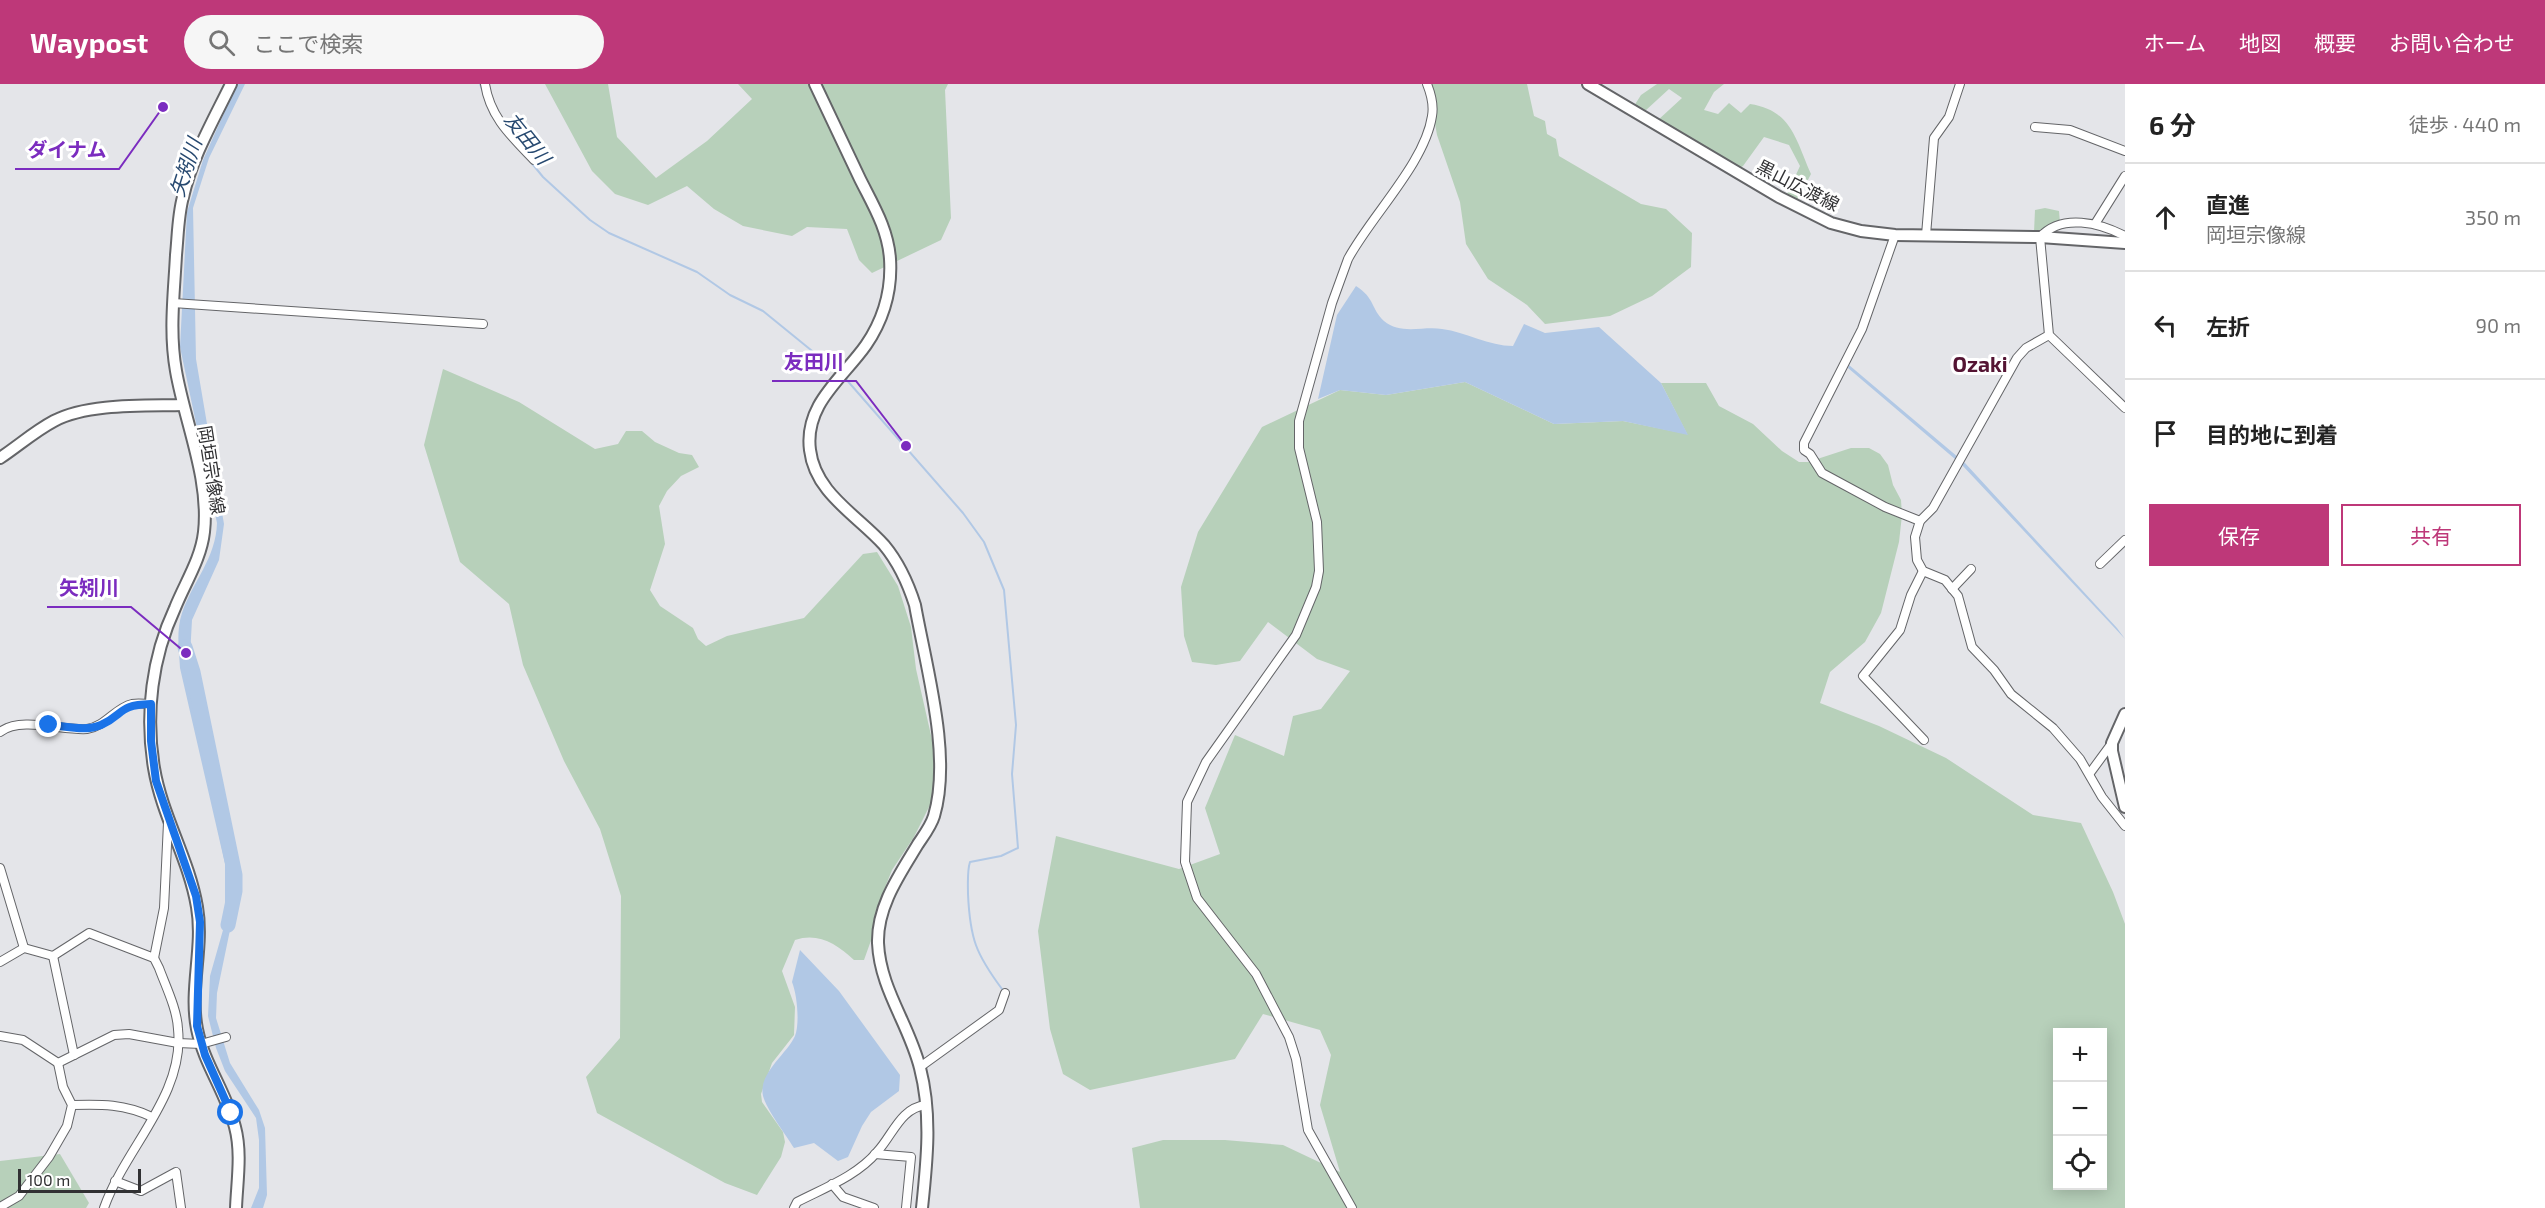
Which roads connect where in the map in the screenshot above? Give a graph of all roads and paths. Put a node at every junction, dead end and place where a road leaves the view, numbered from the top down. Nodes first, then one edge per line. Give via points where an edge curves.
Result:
1 (231, 84) edge
2 (485, 84) edge
3 (815, 84) edge
4 (1427, 84) edge
5 (1588, 84) edge
6 (1960, 84) edge
7 (2035, 127) dead end
8 (2125, 151) edge
9 (534, 160) dead end
10 (2125, 176) edge
11 (2095, 224) junction
12 (1895, 235) junction
13 (1926, 235) junction
14 (2125, 236) edge
15 (2040, 237) junction
16 (2125, 243) edge
17 (173, 303) junction
18 (483, 324) dead end
19 (2049, 335) junction
20 (183, 405) junction
21 (2125, 408) edge
22 (0, 458) edge
23 (1920, 521) junction
24 (2125, 540) edge
25 (2100, 564) dead end
26 (1971, 569) dead end
27 (1923, 570) junction
28 (1952, 589) junction
29 (151, 704) junction
30 (2125, 714) edge
31 (0, 732) edge
32 (1924, 740) dead end
33 (2112, 743) junction
34 (2090, 773) junction
35 (2125, 807) edge
36 (168, 823) junction
37 (2125, 826) edge
38 (0, 868) edge
39 (24, 948) junction
40 (53, 956) junction
41 (154, 958) junction
42 (0, 962) edge
43 (1005, 993) dead end
44 (0, 1036) edge
45 (226, 1037) dead end
46 (178, 1043) junction
47 (201, 1044) junction
48 (74, 1054) junction
49 (58, 1063) junction
50 (920, 1067) junction
51 (72, 1105) junction
52 (926, 1105) junction
53 (152, 1117) junction
54 (875, 1154) junction
55 (115, 1180) junction
56 (832, 1184) junction
57 (0, 1207) edge
58 (235, 1207) edge
59 (104, 1208) edge
60 (181, 1208) edge
61 (794, 1208) edge
62 (874, 1208) edge
63 (906, 1208) edge
64 (922, 1208) edge
65 (1352, 1208) edge

1 - 17 main road, 岡垣宗像線 via 197,155 182,198
2 - 9 street via 488,105
3 - 50 main road via 882,221 890,259 883,314 866,345 822,398 813,418 809,448 818,477 884,545 909,584 915,605 942,758 940,793 933,819 888,895 878,941 886,986
4 - 65 street via 1433,114 1428,133 1348,259 1301,410 1299,448 1317,522 1316,587 1296,635 1206,762 1187,802 1185,820 1185,862 1197,898 1256,974 1289,1037 1308,1131
5 - 12 main road, 黒山広渡線 via 1806,212 1861,231
6 - 13 street via 1949,117 1934,138
7 - 8 street via 2070,130
10 - 11 street
11 - 14 street
11 - 15 street via 2064,224
12 - 13 main road, 黒山広渡線
12 - 23 street via 1862,329 1804,443 1804,450 1822,473
13 - 15 main road, 黒山広渡線
15 - 16 main road, 黒山広渡線
15 - 19 street
17 - 18 street
17 - 20 main road, 岡垣宗像線 via 173,351
19 - 21 street
19 - 23 street via 2017,358 1933,508
20 - 22 main road via 68,415
20 - 29 main road, 岡垣宗像線 via 202,490 203,535 161,647
23 - 27 street via 1915,537 1917,560
24 - 25 street
26 - 28 street
27 - 28 street via 1945,580
27 - 32 street via 1900,630 1863,676
28 - 34 street via 1958,596 1972,647 2011,693 2053,728
29 - 31 street via 131,704 89,728 12,726
29 - 36 main road, 岡垣宗像線 via 154,766
30 - 33 main road
33 - 34 street
33 - 35 main road via 2112,759
34 - 37 street via 2102,797
36 - 41 street via 164,908
36 - 47 main road, 岡垣宗像線 via 186,867 199,915 195,1012
38 - 39 street
39 - 40 street
39 - 42 street
40 - 41 street via 89,933
40 - 48 street
41 - 46 street via 178,1028
43 - 50 street via 999,1010
44 - 49 street via 23,1040
45 - 47 street
46 - 47 street
46 - 48 street via 121,1034
46 - 53 street via 170,1091
47 - 58 main road, 岡垣宗像線 via 224,1094 237,1136
48 - 49 street
49 - 51 street
50 - 52 main road
51 - 53 street via 107,1104 133,1108
51 - 57 street via 67,1126 49,1157 19,1196
52 - 54 street via 910,1109
52 - 64 main road
53 - 55 street
54 - 56 street
54 - 63 street via 912,1157
55 - 59 street
55 - 60 street via 141,1191 176,1172
56 - 61 street via 797,1202
56 - 62 street via 843,1197

